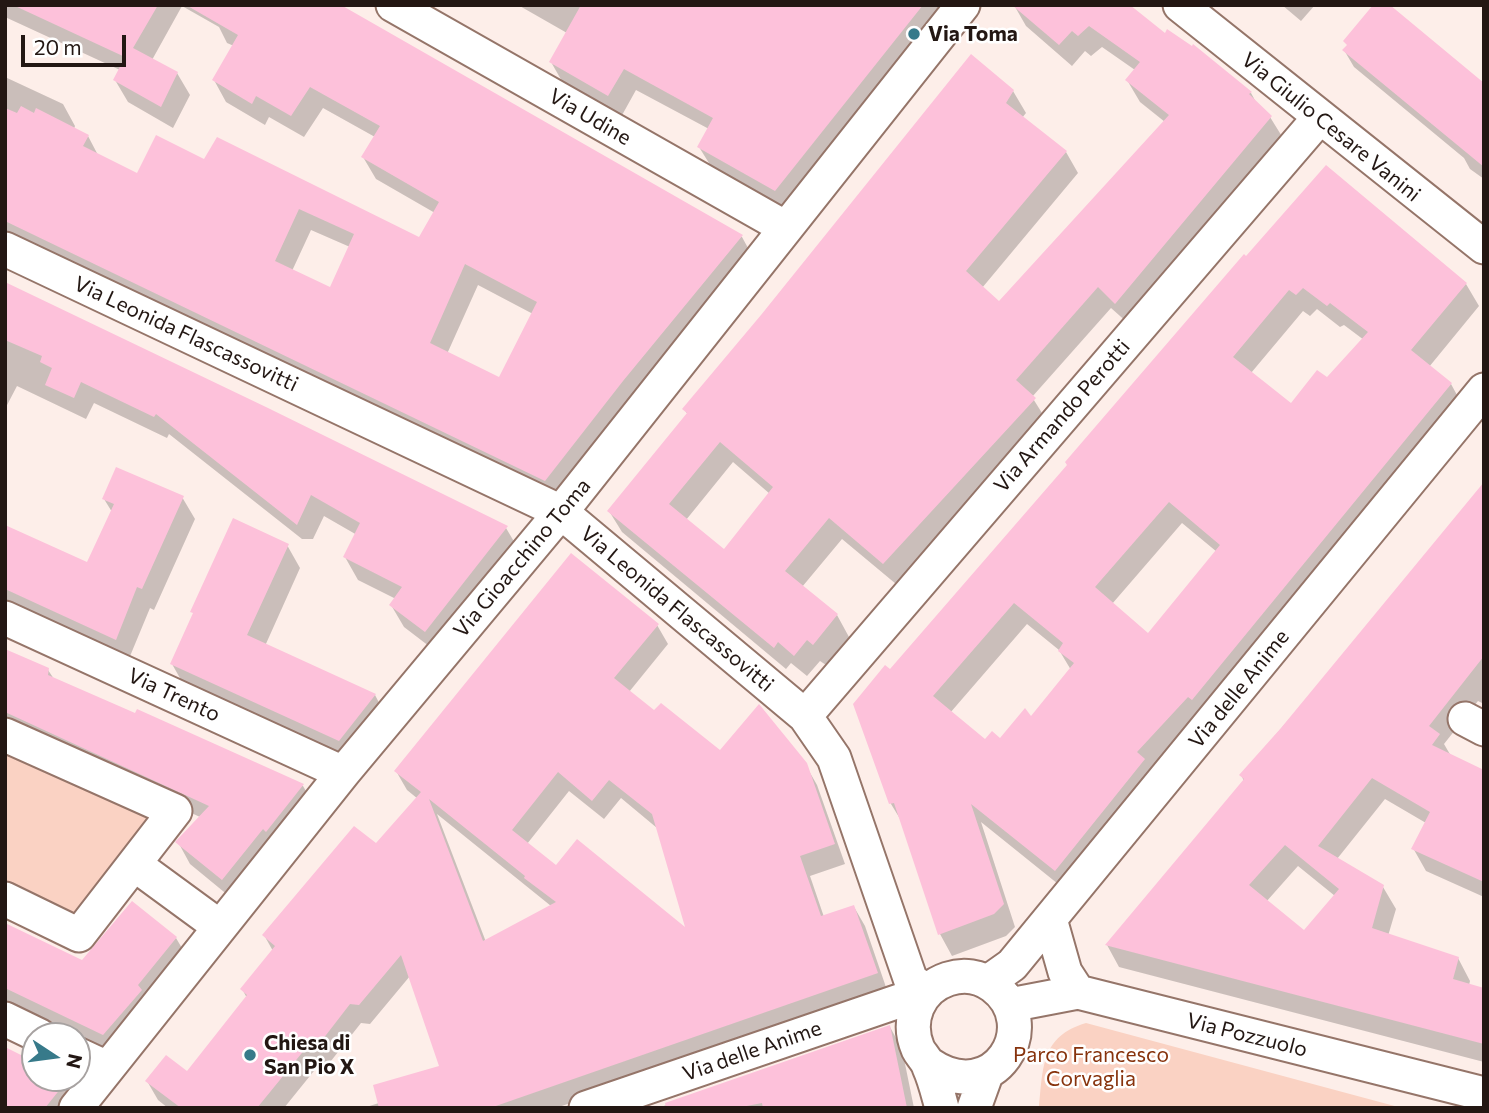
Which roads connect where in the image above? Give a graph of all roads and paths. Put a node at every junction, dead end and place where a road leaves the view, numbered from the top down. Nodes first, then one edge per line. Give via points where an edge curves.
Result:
1 (393, 5) edge
2 (963, 5) edge
3 (1180, 5) edge
4 (1320, 117) junction
5 (786, 228) junction
6 (1478, 240) edge
7 (5, 249) edge
8 (1484, 268) edge
9 (1484, 390) edge
10 (561, 512) junction
11 (5, 618) edge
12 (805, 716) junction
13 (5, 735) edge
14 (343, 773) junction
15 (134, 864) junction
16 (5, 899) edge
17 (1050, 919) junction
18 (220, 927) junction
19 (1078, 992) junction
20 (999, 993) junction
21 (923, 997) junction
22 (5, 1020) edge
23 (21, 1027) edge
24 (91, 1061) edge
25 (929, 1064) junction
26 (107, 1068) junction
27 (987, 1072) junction
28 (1484, 1094) edge
29 (76, 1108) edge
30 (586, 1108) edge
31 (942, 1108) edge
32 (974, 1108) edge

1 - 5 street, Via Udine
2 - 5 street, Via Gioacchino Toma
3 - 4 street, Via Giulio Cesare Vanini
4 - 6 street, Via Giulio Cesare Vanini
4 - 12 street, Via Armando Perotti
5 - 10 street, Via Gioacchino Toma
6 - 8 street
7 - 10 street, Via Leonida Flascassovitti
9 - 17 street, Via delle Anime
10 - 12 street, Via Leonida Flascassovitti
10 - 14 street, Via Gioacchino Toma
11 - 14 street, Via Trento
12 - 21 street, Via Leonida Flascassovitti via 834,758 911,981
13 - 15 street via 174,811
14 - 18 street, Via Gioacchino Toma
15 - 16 street via 79,935
15 - 18 street
17 - 19 street via 1065,972
17 - 20 street, Via delle Anime via 1012,965
18 - 26 street, Via Gioacchino Toma
19 - 20 street, Via Pozzuolo
19 - 28 street, Via Pozzuolo
20 - 21 street via 973,976 956,976 940,981
20 - 27 street via 1014,1020 1014,1036 1000,1063
21 - 25 street via 913,1019 914,1036
21 - 30 street, Via delle Anime via 902,1000
22 - 23 street
24 - 26 street
25 - 27 street via 956,1078
25 - 31 street
26 - 29 street, Via Gioacchino Toma
27 - 32 street

